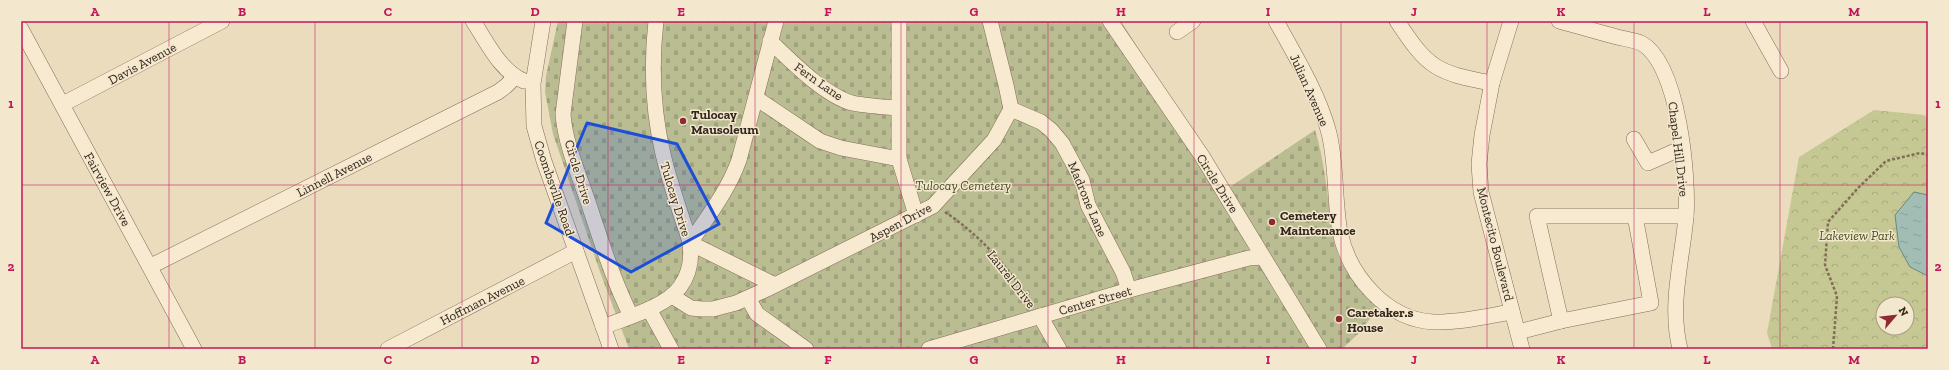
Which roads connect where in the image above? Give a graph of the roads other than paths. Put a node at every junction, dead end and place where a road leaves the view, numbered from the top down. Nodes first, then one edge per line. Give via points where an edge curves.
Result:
1 (222, 21) edge
2 (473, 21) edge
3 (543, 21) edge
4 (575, 21) edge
5 (656, 21) edge
6 (776, 21) edge
7 (899, 21) edge
8 (990, 21) edge
9 (1110, 21) edge
10 (1193, 21) edge
11 (1276, 21) edge
12 (1397, 21) edge
13 (1511, 21) edge
14 (1559, 21) edge
15 (1753, 21) edge
16 (21, 29) edge
17 (1178, 32) dead end
18 (770, 41) junction
19 (1781, 70) dead end
20 (515, 77) junction
21 (1492, 83) junction
22 (533, 84) junction
23 (756, 98) junction
24 (63, 104) junction
25 (898, 108) junction
26 (1011, 109) junction
27 (1634, 139) dead end
28 (1682, 148) junction
29 (899, 159) junction
30 (916, 215) junction
31 (1635, 216) junction
32 (1686, 216) junction
33 (690, 243) junction
34 (576, 251) junction
35 (1263, 256) junction
36 (150, 266) junction
37 (775, 285) junction
38 (1129, 290) junction
39 (672, 296) junction
40 (748, 298) junction
41 (649, 309) junction
42 (1512, 312) junction
43 (631, 316) junction
44 (1040, 316) junction
45 (1561, 321) junction
46 (603, 327) junction
47 (1518, 332) junction
48 (194, 349) edge
49 (388, 349) edge
50 (611, 349) edge
51 (671, 349) edge
52 (806, 349) edge
53 (929, 349) edge
54 (1059, 349) edge
55 (1319, 349) edge
56 (1522, 349) edge
57 (1680, 349) edge

1 - 24 street, Davis Avenue
2 - 20 street via 498,60
3 - 22 street, Coombsville Road
4 - 43 street, Circle Drive via 564,123 618,290
5 - 33 street, Tulocay Drive via 654,98 662,145
6 - 18 street
7 - 25 street
8 - 26 street
9 - 35 street, Circle Drive via 1202,156
10 - 17 street
11 - 42 street, Julian Avenue via 1322,112 1333,152 1340,232 1348,258 1363,282 1382,301 1409,317 1433,322 1461,321
12 - 21 street via 1416,49 1436,67
13 - 21 street, Montecito Boulevard
14 - 28 street, Chapel Hill Drive via 1641,43 1651,52 1667,76
15 - 19 street
16 - 24 street, Fairview Drive
18 - 23 street
18 - 25 street, Fern Lane via 798,69 837,96 851,102
20 - 22 street
20 - 36 street, Linnell Avenue via 498,92
21 - 42 street, Montecito Boulevard via 1479,164 1481,192
22 - 34 street, Coombsville Road via 534,126
23 - 29 street via 820,141 854,151
23 - 33 street via 733,177
24 - 36 street, Fairview Drive
25 - 29 street
26 - 30 street, Aspen Drive via 994,140 933,206
26 - 38 street, Madrone Lane via 1041,122 1052,130 1062,143 1082,180 1088,205 1123,272
27 - 28 street via 1648,163
28 - 32 street, Chapel Hill Drive
29 - 30 street
30 - 37 street, Aspen Drive
31 - 32 street
31 - 45 street via 1650,304
31 - 45 street via 1537,216
32 - 57 street, Chapel Hill Drive via 1675,306 1676,332
33 - 37 street
33 - 39 street, Tulocay Drive via 687,274
34 - 46 street, Coombsville Road
34 - 49 street, Hoffman Avenue
35 - 38 street, Center Street
35 - 55 street, Circle Drive
36 - 48 street, Fairview Drive
37 - 40 street, Aspen Drive
38 - 44 street, Center Street
39 - 40 street, Aspen Drive via 691,308 702,309 728,305
39 - 41 street, Tulocay Drive
40 - 52 street via 757,314
41 - 43 street, Tulocay Drive
41 - 51 street
42 - 47 street, Montecito Boulevard
43 - 46 street, Tulocay Drive
44 - 53 street, Center Street
44 - 54 street, Laurel Drive
45 - 47 street
46 - 50 street, Coombsville Road
47 - 56 street, Montecito Boulevard

